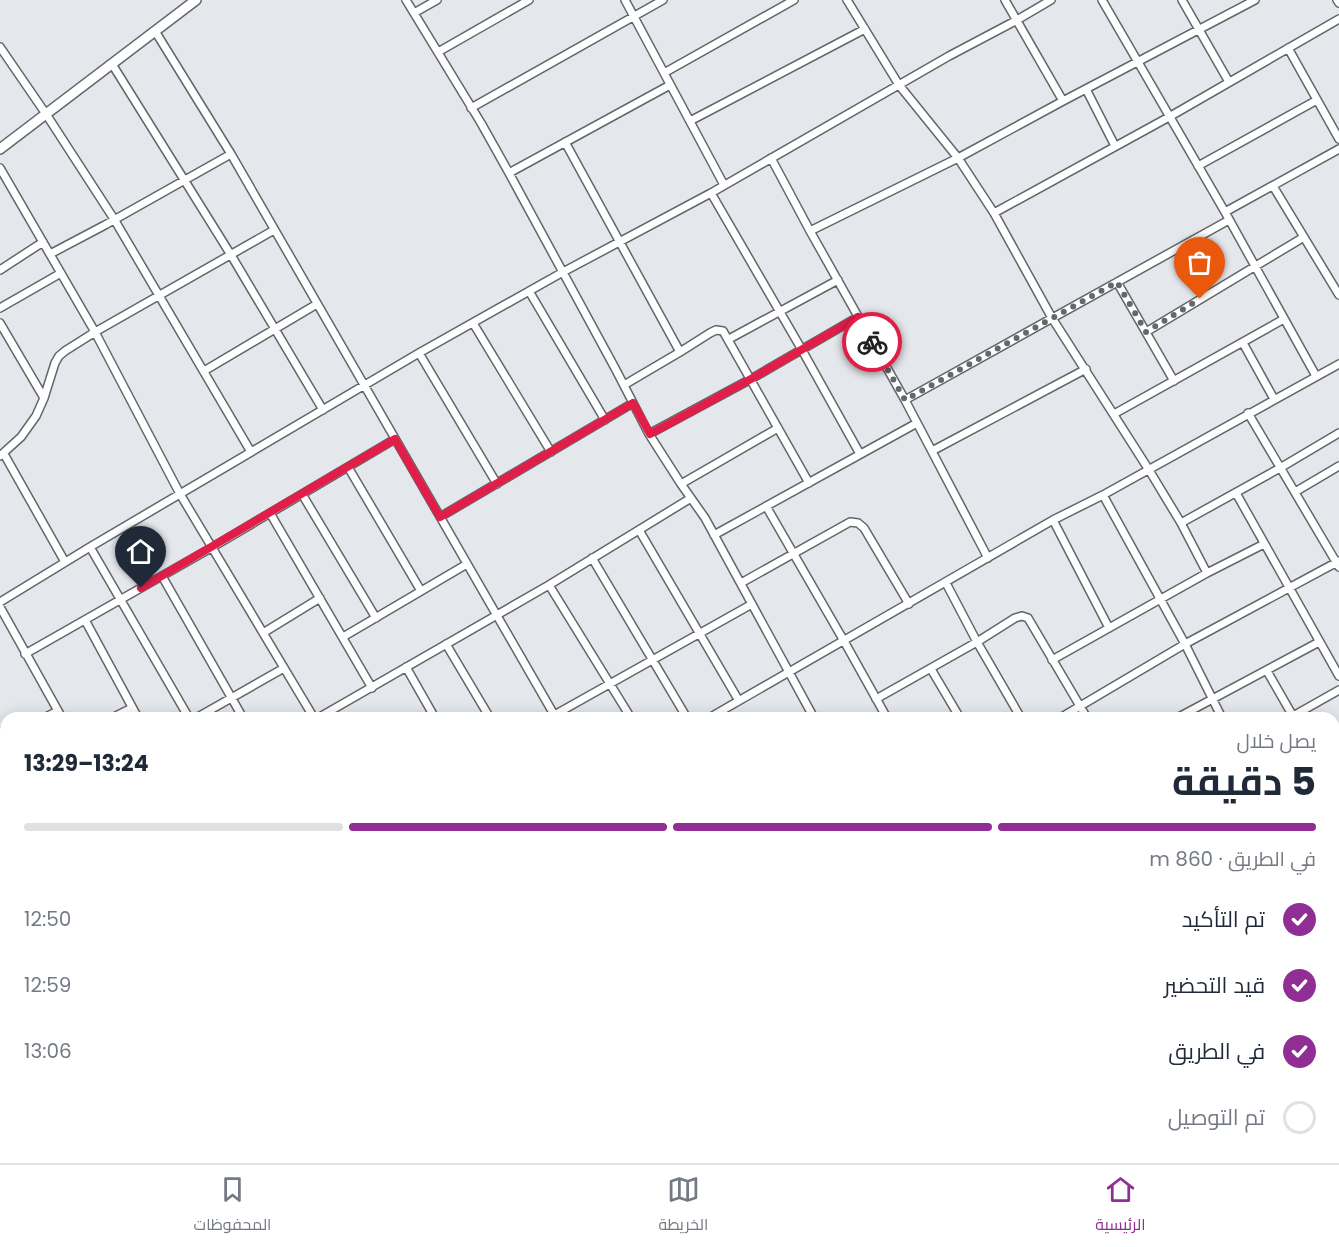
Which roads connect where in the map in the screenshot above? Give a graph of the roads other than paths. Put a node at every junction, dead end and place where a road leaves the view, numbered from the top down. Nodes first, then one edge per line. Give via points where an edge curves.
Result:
1 (196, 0) edge
2 (406, 0) edge
3 (437, 0) edge
4 (529, 0) edge
5 (625, 0) edge
6 (663, 0) edge
7 (794, 0) edge
8 (848, 0) edge
9 (1005, 0) edge
10 (1051, 0) edge
11 (1102, 0) edge
12 (1182, 0) edge
13 (1252, 1) edge
14 (414, 13) junction
15 (634, 16) junction
16 (1339, 19) edge
17 (1017, 20) junction
18 (865, 29) junction
19 (1199, 30) junction
20 (155, 31) junction
21 (0, 47) edge
22 (1288, 48) junction
23 (438, 52) junction
24 (1138, 63) junction
25 (112, 64) junction
26 (664, 74) junction
27 (1229, 82) junction
28 (670, 85) junction
29 (899, 85) junction
30 (1086, 89) junction
31 (1317, 100) junction
32 (1063, 101) junction
33 (471, 108) junction
34 (46, 114) junction
35 (1169, 117) junction
36 (690, 121) junction
37 (1339, 139) edge
38 (565, 142) junction
39 (1115, 147) junction
40 (0, 149) edge
41 (1339, 149) edge
42 (231, 154) junction
43 (771, 158) junction
44 (958, 158) junction
45 (1198, 166) junction
46 (0, 168) edge
47 (509, 173) junction
48 (184, 180) junction
49 (724, 185) junction
50 (1273, 186) junction
51 (711, 193) junction
52 (1225, 212) junction
53 (994, 213) junction
54 (114, 219) junction
55 (1229, 220) junction
56 (274, 230) junction
57 (810, 231) junction
58 (1304, 237) junction
59 (620, 241) junction
60 (43, 243) junction
61 (50, 254) junction
62 (231, 255) junction
63 (1254, 265) junction
64 (0, 270) edge
65 (563, 272) junction
66 (61, 273) junction
67 (837, 280) junction
68 (1117, 282) junction
69 (1337, 285) edge
70 (530, 291) junction
71 (1339, 295) edge
72 (160, 296) junction
73 (317, 304) junction
74 (0, 308) edge
75 (779, 312) junction
76 (858, 317) junction
77 (1052, 318) junction
78 (1284, 319) junction
79 (0, 323) edge
80 (473, 323) junction
81 (274, 329) junction
82 (95, 332) junction
83 (1146, 332) junction
84 (729, 339) junction
85 (1243, 343) junction
86 (802, 350) junction
87 (680, 352) junction
88 (419, 353) junction
89 (1339, 364) edge
90 (1086, 369) junction
91 (204, 371) junction
92 (1316, 376) junction
93 (751, 379) junction
94 (1174, 381) junction
95 (624, 385) junction
96 (365, 386) junction
97 (44, 398) junction
98 (1274, 399) junction
99 (905, 400) junction
100 (633, 403) junction
101 (322, 410) junction
102 (1248, 413) junction
103 (1114, 414) junction
104 (605, 420) junction
105 (917, 423) junction
106 (778, 428) junction
107 (1339, 433) edge
108 (650, 434) junction
109 (395, 439) junction
110 (932, 451) junction
111 (251, 452) junction
112 (551, 452) junction
113 (860, 454) junction
114 (2, 455) edge
115 (1339, 466) edge
116 (348, 467) junction
117 (1280, 468) junction
118 (1149, 470) junction
119 (809, 483) junction
120 (497, 484) junction
121 (681, 484) junction
122 (1295, 492) junction
123 (1236, 493) junction
124 (180, 494) junction
125 (302, 494) junction
126 (1103, 495) junction
127 (691, 498) junction
128 (766, 506) junction
129 (270, 513) junction
130 (440, 517) junction
131 (1053, 520) junction
132 (1181, 523) junction
133 (639, 530) junction
134 (714, 535) junction
135 (1264, 544) junction
136 (90, 547) junction
137 (211, 548) junction
138 (794, 554) junction
139 (592, 558) junction
140 (988, 558) junction
141 (65, 562) junction
142 (1338, 563) edge
143 (467, 564) junction
144 (1207, 573) junction
145 (162, 576) junction
146 (741, 583) junction
147 (946, 583) junction
148 (549, 585) junction
149 (1288, 588) junction
150 (421, 591) junction
151 (320, 598) junction
152 (1160, 599) junction
153 (121, 600) junction
154 (0, 602) edge
155 (752, 604) junction
156 (909, 604) junction
157 (0, 607) edge
158 (496, 616) junction
159 (376, 618) junction
160 (85, 620) junction
161 (1109, 628) junction
162 (263, 633) junction
163 (700, 633) junction
164 (343, 637) junction
165 (844, 641) junction
166 (977, 642) junction
167 (1319, 642) junction
168 (446, 644) junction
169 (1185, 644) junction
170 (26, 654) junction
171 (652, 660) junction
172 (1052, 660) junction
173 (284, 668) junction
174 (406, 668) junction
175 (931, 669) junction
176 (1267, 671) junction
177 (790, 672) junction
178 (1339, 676) edge
179 (609, 684) junction
180 (372, 688) junction
181 (1339, 690) edge
182 (231, 698) junction
183 (876, 699) junction
184 (1212, 699) junction
185 (739, 701) junction
186 (1080, 706) junction
187 (132, 708) junction
188 (58, 711) edge
189 (124, 712) edge
190 (134, 712) edge
191 (186, 712) edge
192 (206, 712) edge
193 (239, 712) edge
194 (312, 712) edge
195 (327, 712) edge
196 (432, 712) edge
197 (486, 712) edge
198 (550, 712) edge
199 (563, 712) edge
200 (627, 712) edge
201 (683, 712) edge
202 (720, 712) edge
203 (811, 712) edge
204 (884, 712) edge
205 (953, 712) edge
206 (1018, 712) edge
207 (1070, 712) edge
208 (1084, 712) edge
209 (1188, 712) edge
210 (1219, 712) edge
211 (1291, 712) edge
212 (1302, 712) edge

1 - 20 main road
2 - 14 street
3 - 14 street
4 - 23 street
5 - 15 street
6 - 15 street
7 - 26 street
8 - 18 street
9 - 17 street
10 - 17 street
11 - 24 street
12 - 19 street
13 - 19 street
14 - 23 street
15 - 26 street
15 - 33 street
16 - 22 street
17 - 29 street
17 - 32 street
18 - 29 street
18 - 36 street
19 - 24 street
19 - 27 street
20 - 25 main road
20 - 42 street
21 - 34 street
22 - 27 street
22 - 31 street
23 - 33 street
24 - 30 street
24 - 35 street
25 - 34 main road
25 - 48 street
26 - 28 street
27 - 35 street
28 - 36 street
28 - 38 street
29 - 43 street
29 - 44 street
30 - 32 street
30 - 39 street
31 - 37 street
31 - 45 street
32 - 44 street
33 - 47 street
34 - 40 main road
34 - 54 street
35 - 39 street
35 - 45 street
36 - 49 street
38 - 47 street
38 - 59 street
39 - 53 street
41 - 50 street
42 - 48 street
42 - 56 street
43 - 49 street
43 - 57 street
44 - 53 street
44 - 57 street
45 - 52 street
46 - 60 street
47 - 65 street
48 - 54 street
48 - 62 street
49 - 51 street
50 - 52 street
50 - 58 street
51 - 59 street
51 - 75 street
52 - 55 street
53 - 77 street
54 - 61 street
54 - 72 street
55 - 63 street
55 - 68 street
56 - 62 street
56 - 73 street
57 - 67 street
58 - 63 street
58 - 69 street
59 - 65 street
59 - 87 street
60 - 61 street
60 - 64 street
61 - 66 street
62 - 72 street
62 - 81 street
63 - 78 street
63 - 83 street
65 - 70 street
65 - 95 street
66 - 74 street
66 - 82 street
67 - 75 street
67 - 76 street
68 - 77 street
68 - 83 street
69 - 71 street
70 - 80 street
70 - 104 street
72 - 82 street
72 - 91 street
73 - 81 street
73 - 96 street
75 - 84 street
75 - 86 street
76 - 86 street
76 - 99 street
77 - 90 street
77 - 99 street
78 - 85 street
78 - 92 street
79 - 97 street
80 - 88 street
80 - 112 street
81 - 91 street
81 - 101 street
82 - 97 street via 59,356
82 - 124 street
83 - 94 street
84 - 87 street via 723,331 716,330
84 - 93 street
85 - 94 street
85 - 98 street
86 - 93 street
86 - 113 street
87 - 95 street
88 - 96 street
88 - 120 street
89 - 92 street
90 - 103 street
90 - 110 street
91 - 111 street
92 - 98 street
93 - 106 street
93 - 108 street
94 - 103 street
95 - 100 street
96 - 101 street
96 - 109 street
97 - 114 street via 21,437
98 - 102 street
99 - 105 street
100 - 104 street
100 - 108 street
101 - 111 street
102 - 117 street
102 - 118 street
103 - 118 street
104 - 112 street
105 - 110 street
105 - 113 street
106 - 119 street
106 - 121 street
107 - 117 street
108 - 121 street
109 - 116 street
109 - 130 street
110 - 140 street
111 - 124 street
112 - 120 street
113 - 119 street
114 - 141 street
115 - 122 street
116 - 125 street
116 - 150 street
117 - 122 street
117 - 123 street
118 - 126 street
118 - 132 street
119 - 128 street
120 - 130 street
121 - 127 street
122 - 142 street
123 - 132 street
123 - 135 street
124 - 136 street
124 - 137 street
125 - 129 street
125 - 159 street
126 - 131 street
126 - 152 street
127 - 133 street
127 - 134 street
128 - 134 street
128 - 138 street
129 - 137 street
129 - 151 street
130 - 143 street
131 - 140 street
131 - 161 street
132 - 144 street
133 - 139 street
133 - 163 street
134 - 146 street
135 - 144 street
135 - 149 street
136 - 141 street
136 - 153 street
137 - 145 street
137 - 162 street
138 - 146 street
138 - 156 street via 850,522 858,523
138 - 165 street
139 - 148 street
139 - 171 street
140 - 147 street
141 - 154 street
142 - 149 street
143 - 150 street
143 - 158 street
144 - 152 street
145 - 153 street
145 - 182 street
146 - 155 street
147 - 156 street
147 - 166 street
148 - 158 street
148 - 179 street
149 - 167 street
149 - 169 street
150 - 159 street
151 - 162 street
151 - 164 street
152 - 161 street
152 - 169 street
153 - 160 street
153 - 191 street
155 - 163 street
155 - 177 street
156 - 165 street
157 - 170 street
158 - 168 street
158 - 198 street
159 - 164 street
160 - 170 street
160 - 187 street
161 - 172 street
162 - 173 street
163 - 171 street
163 - 185 street
164 - 180 street
165 - 177 street
165 - 183 street
166 - 172 street via 1022,616 1028,618
166 - 175 street
166 - 206 street
167 - 176 street
167 - 178 street
168 - 174 street
168 - 197 street
169 - 184 street
169 - 186 street
170 - 188 street
171 - 179 street
171 - 201 street
172 - 186 street
173 - 182 street
173 - 194 street
174 - 180 street
174 - 196 street
175 - 183 street
175 - 205 street
176 - 184 street
176 - 211 street
177 - 185 street
177 - 203 street
179 - 199 street
179 - 200 street
180 - 195 street
181 - 212 street
182 - 192 street
182 - 193 street
183 - 204 street
184 - 209 street
184 - 210 street
185 - 202 street
186 - 207 street
186 - 208 street
187 - 189 street
187 - 190 street

